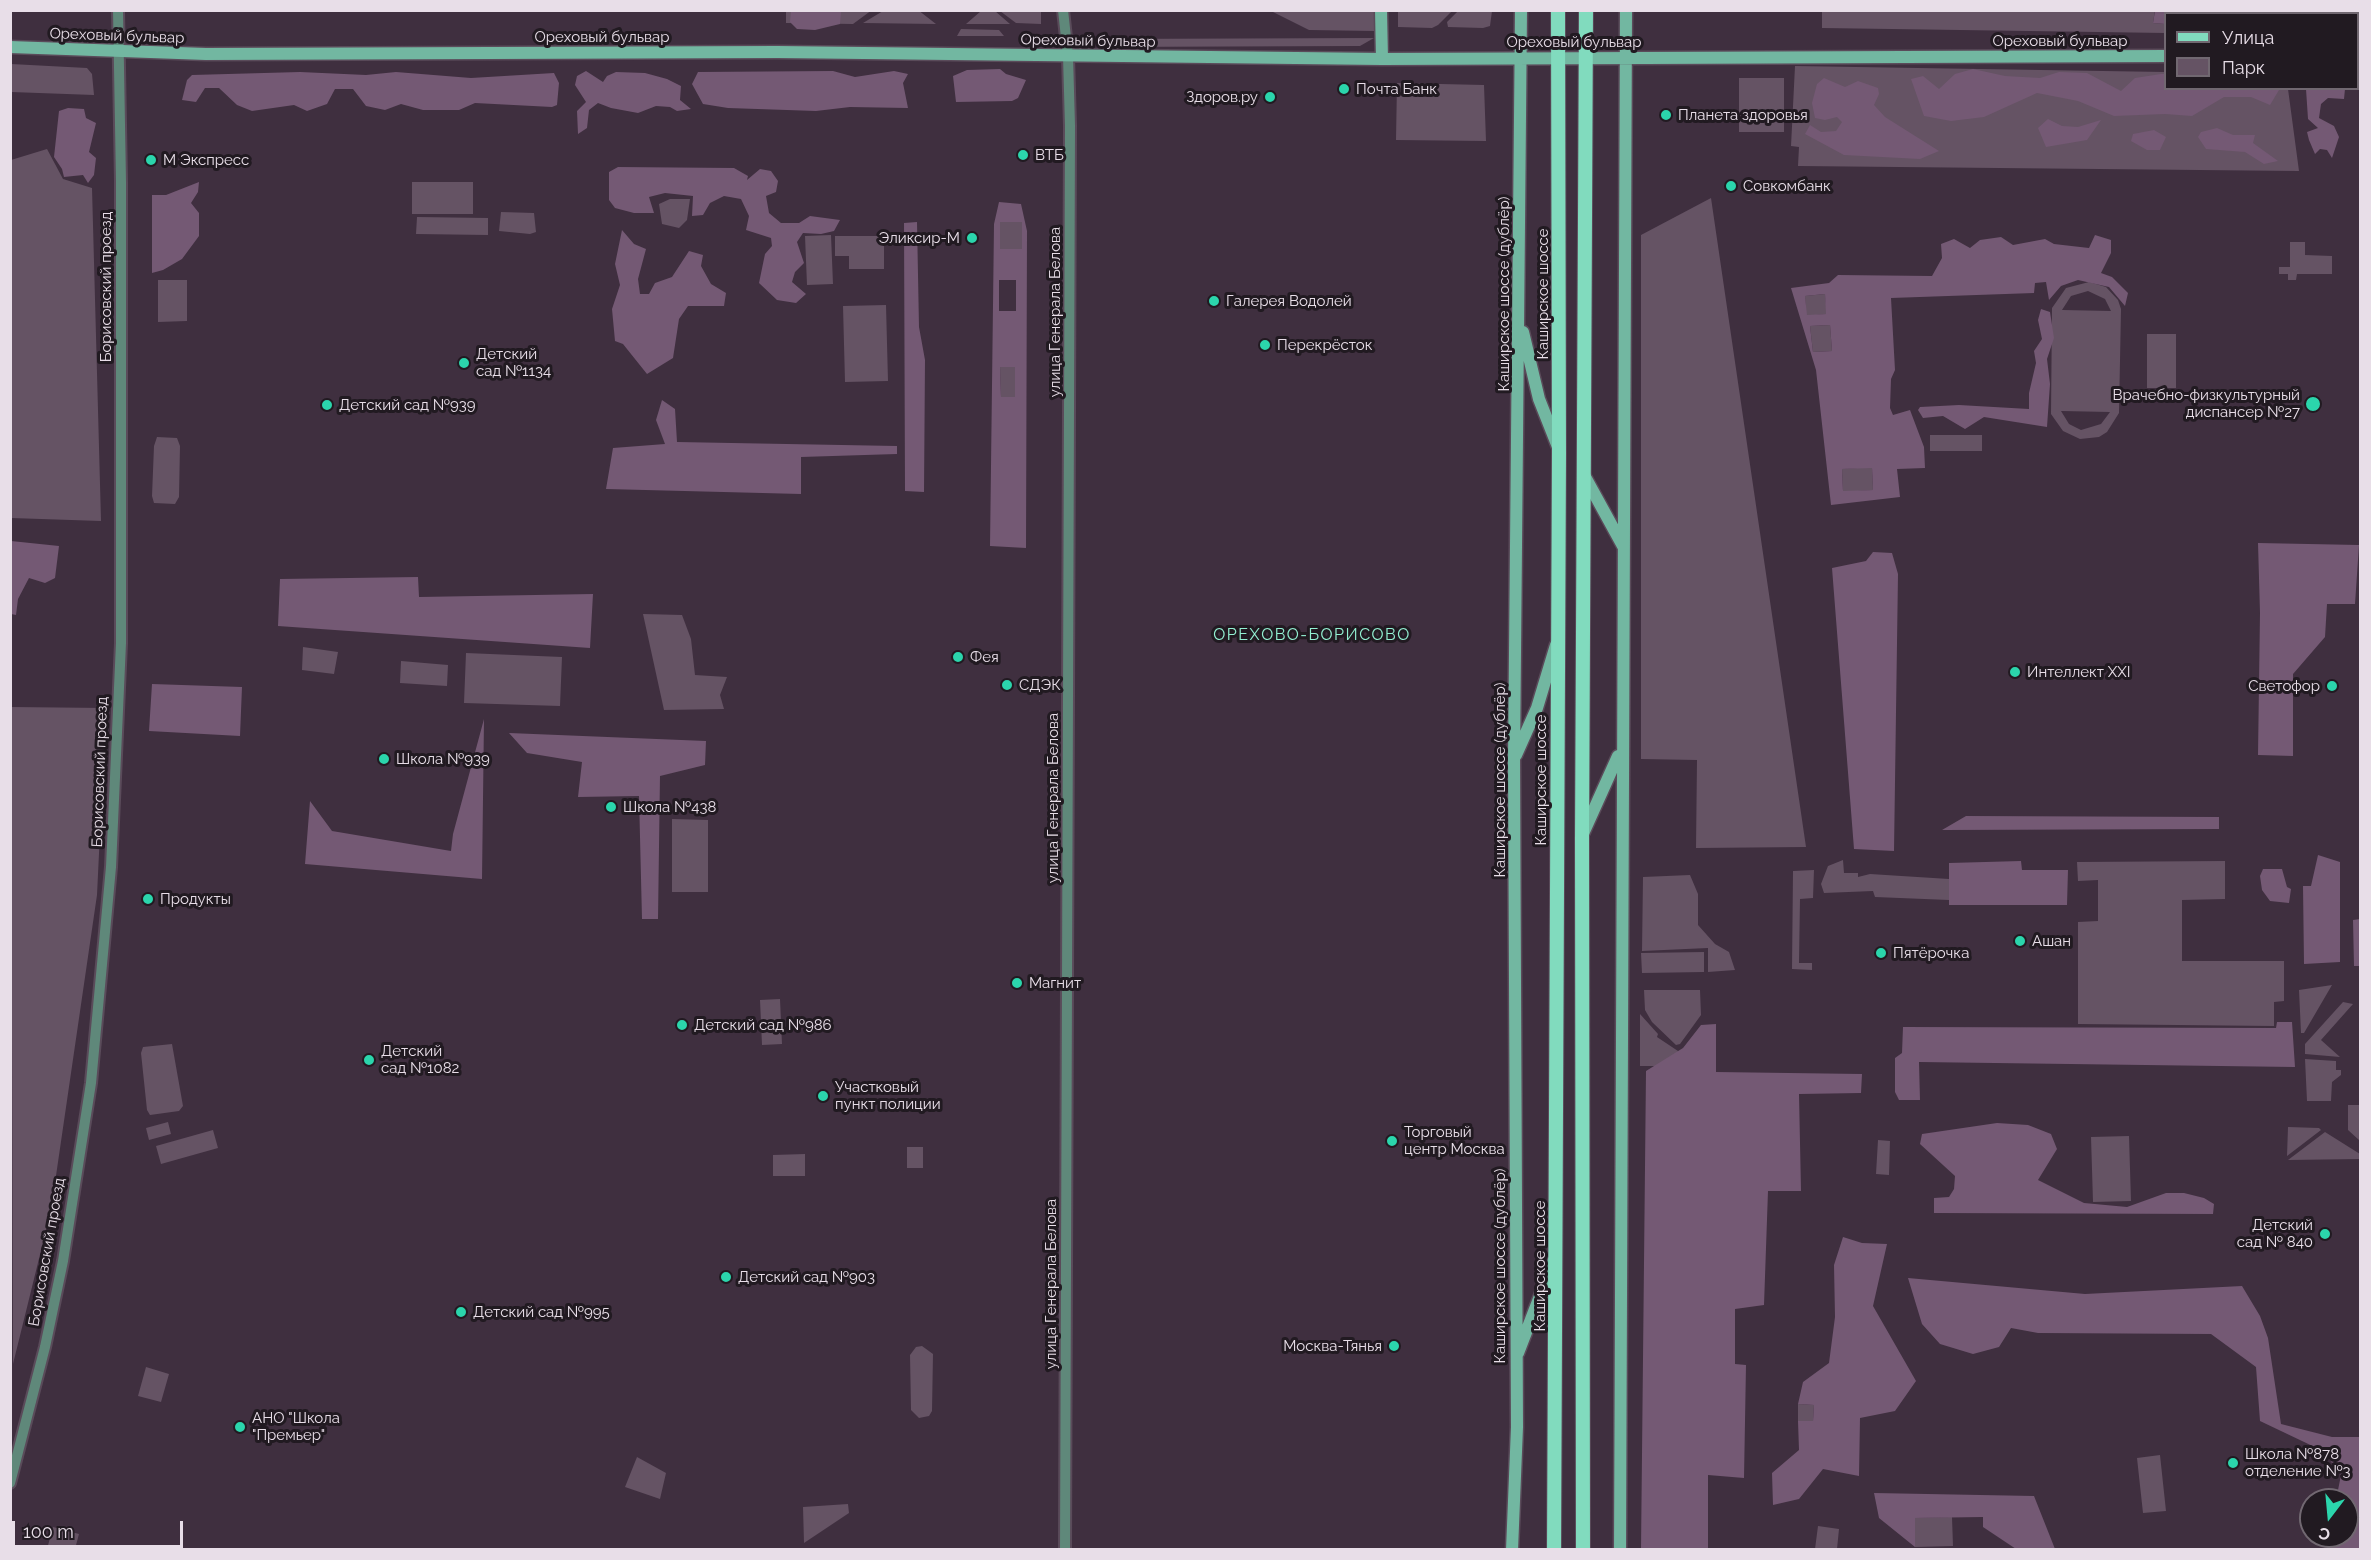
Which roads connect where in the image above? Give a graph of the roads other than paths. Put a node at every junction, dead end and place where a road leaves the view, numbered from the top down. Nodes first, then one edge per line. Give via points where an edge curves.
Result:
1 (118, 10) edge
2 (1063, 10) edge
3 (1382, 10) edge
4 (1521, 10) edge
5 (1558, 10) edge
6 (1586, 10) edge
7 (1626, 10) edge
8 (10, 47) edge
9 (119, 52) junction
10 (1068, 56) junction
11 (2164, 56) edge
12 (1521, 57) junction
13 (1558, 57) junction
14 (1586, 57) junction
15 (1626, 57) junction
16 (1382, 59) junction
17 (1518, 311) junction
18 (1560, 452) junction
19 (1584, 475) junction
20 (1623, 547) junction
21 (1558, 635) junction
22 (1622, 744) junction
23 (1514, 759) junction
24 (1582, 837) junction
25 (1557, 1253) junction
26 (1515, 1361) junction
27 (10, 1483) edge
28 (1065, 1550) edge
29 (1512, 1550) edge
30 (1554, 1550) edge
31 (1582, 1550) edge
32 (1620, 1550) edge

1 - 9 street, Борисовский проезд
2 - 10 street, улица Генерала Белова
3 - 16 main road
4 - 12 main road, Каширское шоссе (дублёр)
5 - 13 main road, Каширское шоссе
6 - 14 main road
7 - 15 main road
8 - 9 main road, Ореховый бульвар
9 - 10 main road, Ореховый бульвар
9 - 27 street, Борисовский проезд via 121,643 110,885 90,1083 63,1261
10 - 16 main road, Ореховый бульвар
10 - 28 street, улица Генерала Белова
11 - 15 main road, Ореховый бульвар
12 - 13 main road, Ореховый бульвар
12 - 16 main road, Ореховый бульвар
12 - 17 main road, Каширское шоссе (дублёр)
13 - 14 main road, Ореховый бульвар
13 - 18 main road, Каширское шоссе
14 - 15 main road, Ореховый бульвар
14 - 19 main road
15 - 20 main road
17 - 18 main road via 1539,399
17 - 23 main road, Каширское шоссе (дублёр)
18 - 21 main road, Каширское шоссе
19 - 20 main road
19 - 24 main road
20 - 22 main road
21 - 23 main road via 1537,708
21 - 25 main road, Каширское шоссе
22 - 24 main road
22 - 32 main road
23 - 26 main road, Каширское шоссе (дублёр)
24 - 31 main road
25 - 26 main road
25 - 30 main road, Каширское шоссе
26 - 29 main road, Каширское шоссе (дублёр) via 1517,1427

